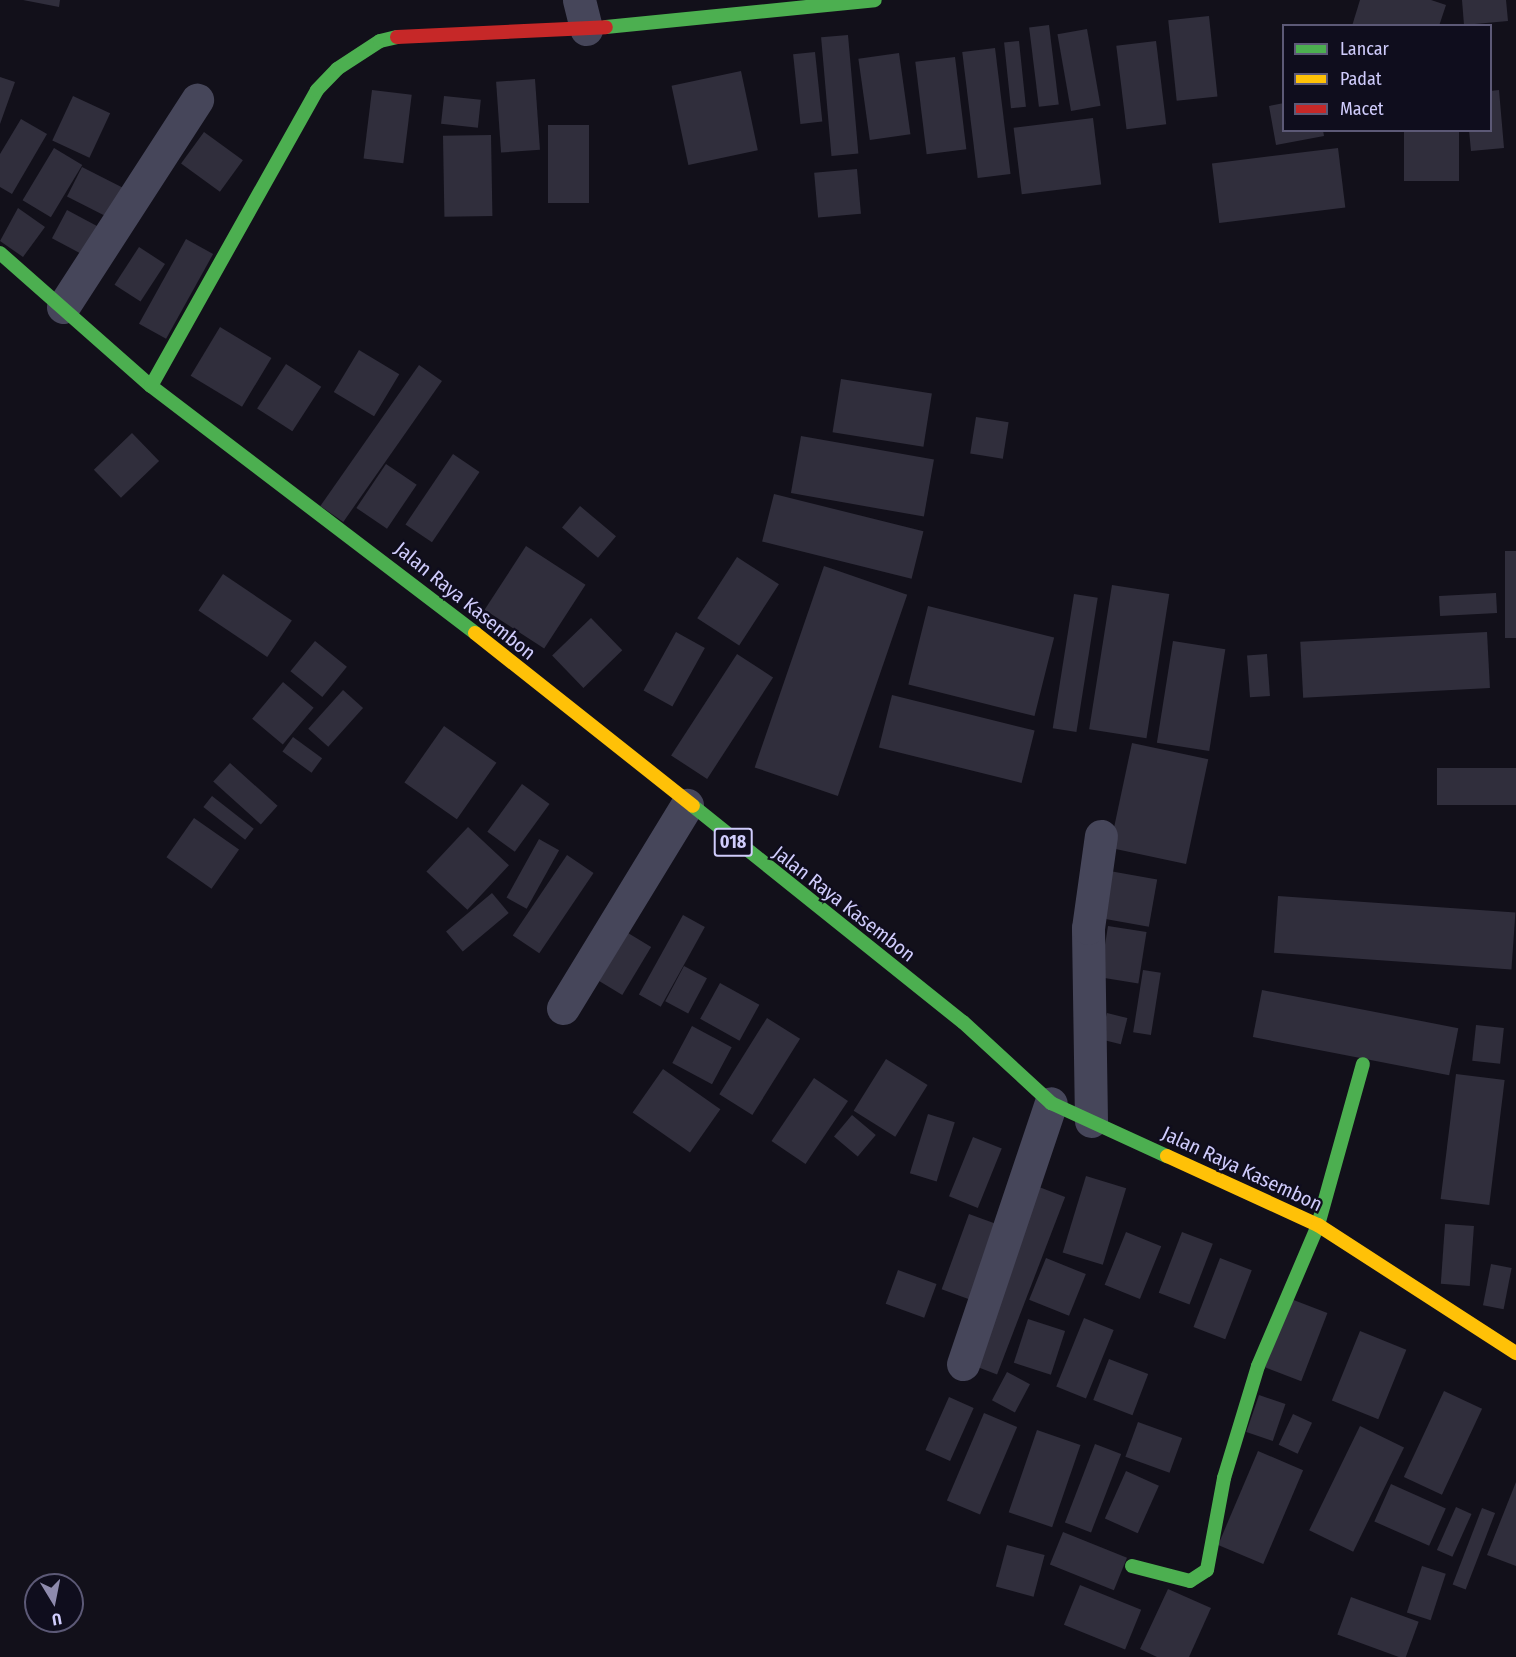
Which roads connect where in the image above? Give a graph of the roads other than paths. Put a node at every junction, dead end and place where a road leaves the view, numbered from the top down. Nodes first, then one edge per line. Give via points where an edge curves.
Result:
1 (875, 0) edge
2 (582, 15) edge
3 (196, 100) dead end
4 (0, 254) edge
5 (63, 307) junction
6 (151, 386) junction
7 (687, 806) junction
8 (1101, 836) dead end
9 (563, 1008) dead end
10 (1363, 1064) dead end
11 (1051, 1102) junction
12 (1091, 1121) junction
13 (1318, 1225) junction
14 (1516, 1353) edge
15 (963, 1364) dead end
16 (1132, 1566) dead end

1 - 2 main road
2 - 6 main road via 414,33 380,41 337,69 317,90 240,219
3 - 5 street
4 - 5 main road, Jalan Raya Kasembon / 018
5 - 6 main road, Jalan Raya Kasembon / 018
6 - 7 main road, Jalan Raya Kasembon / 018 via 396,570
7 - 9 street
7 - 11 main road, Jalan Raya Kasembon / 018 via 963,1022
8 - 12 street via 1089,928
10 - 13 main road
11 - 12 main road, Jalan Raya Kasembon / 018
11 - 15 street
12 - 13 main road, Jalan Raya Kasembon / 018
13 - 14 main road, Jalan Raya Kasembon / 018
13 - 16 main road via 1258,1366 1224,1478 1207,1570 1190,1581

